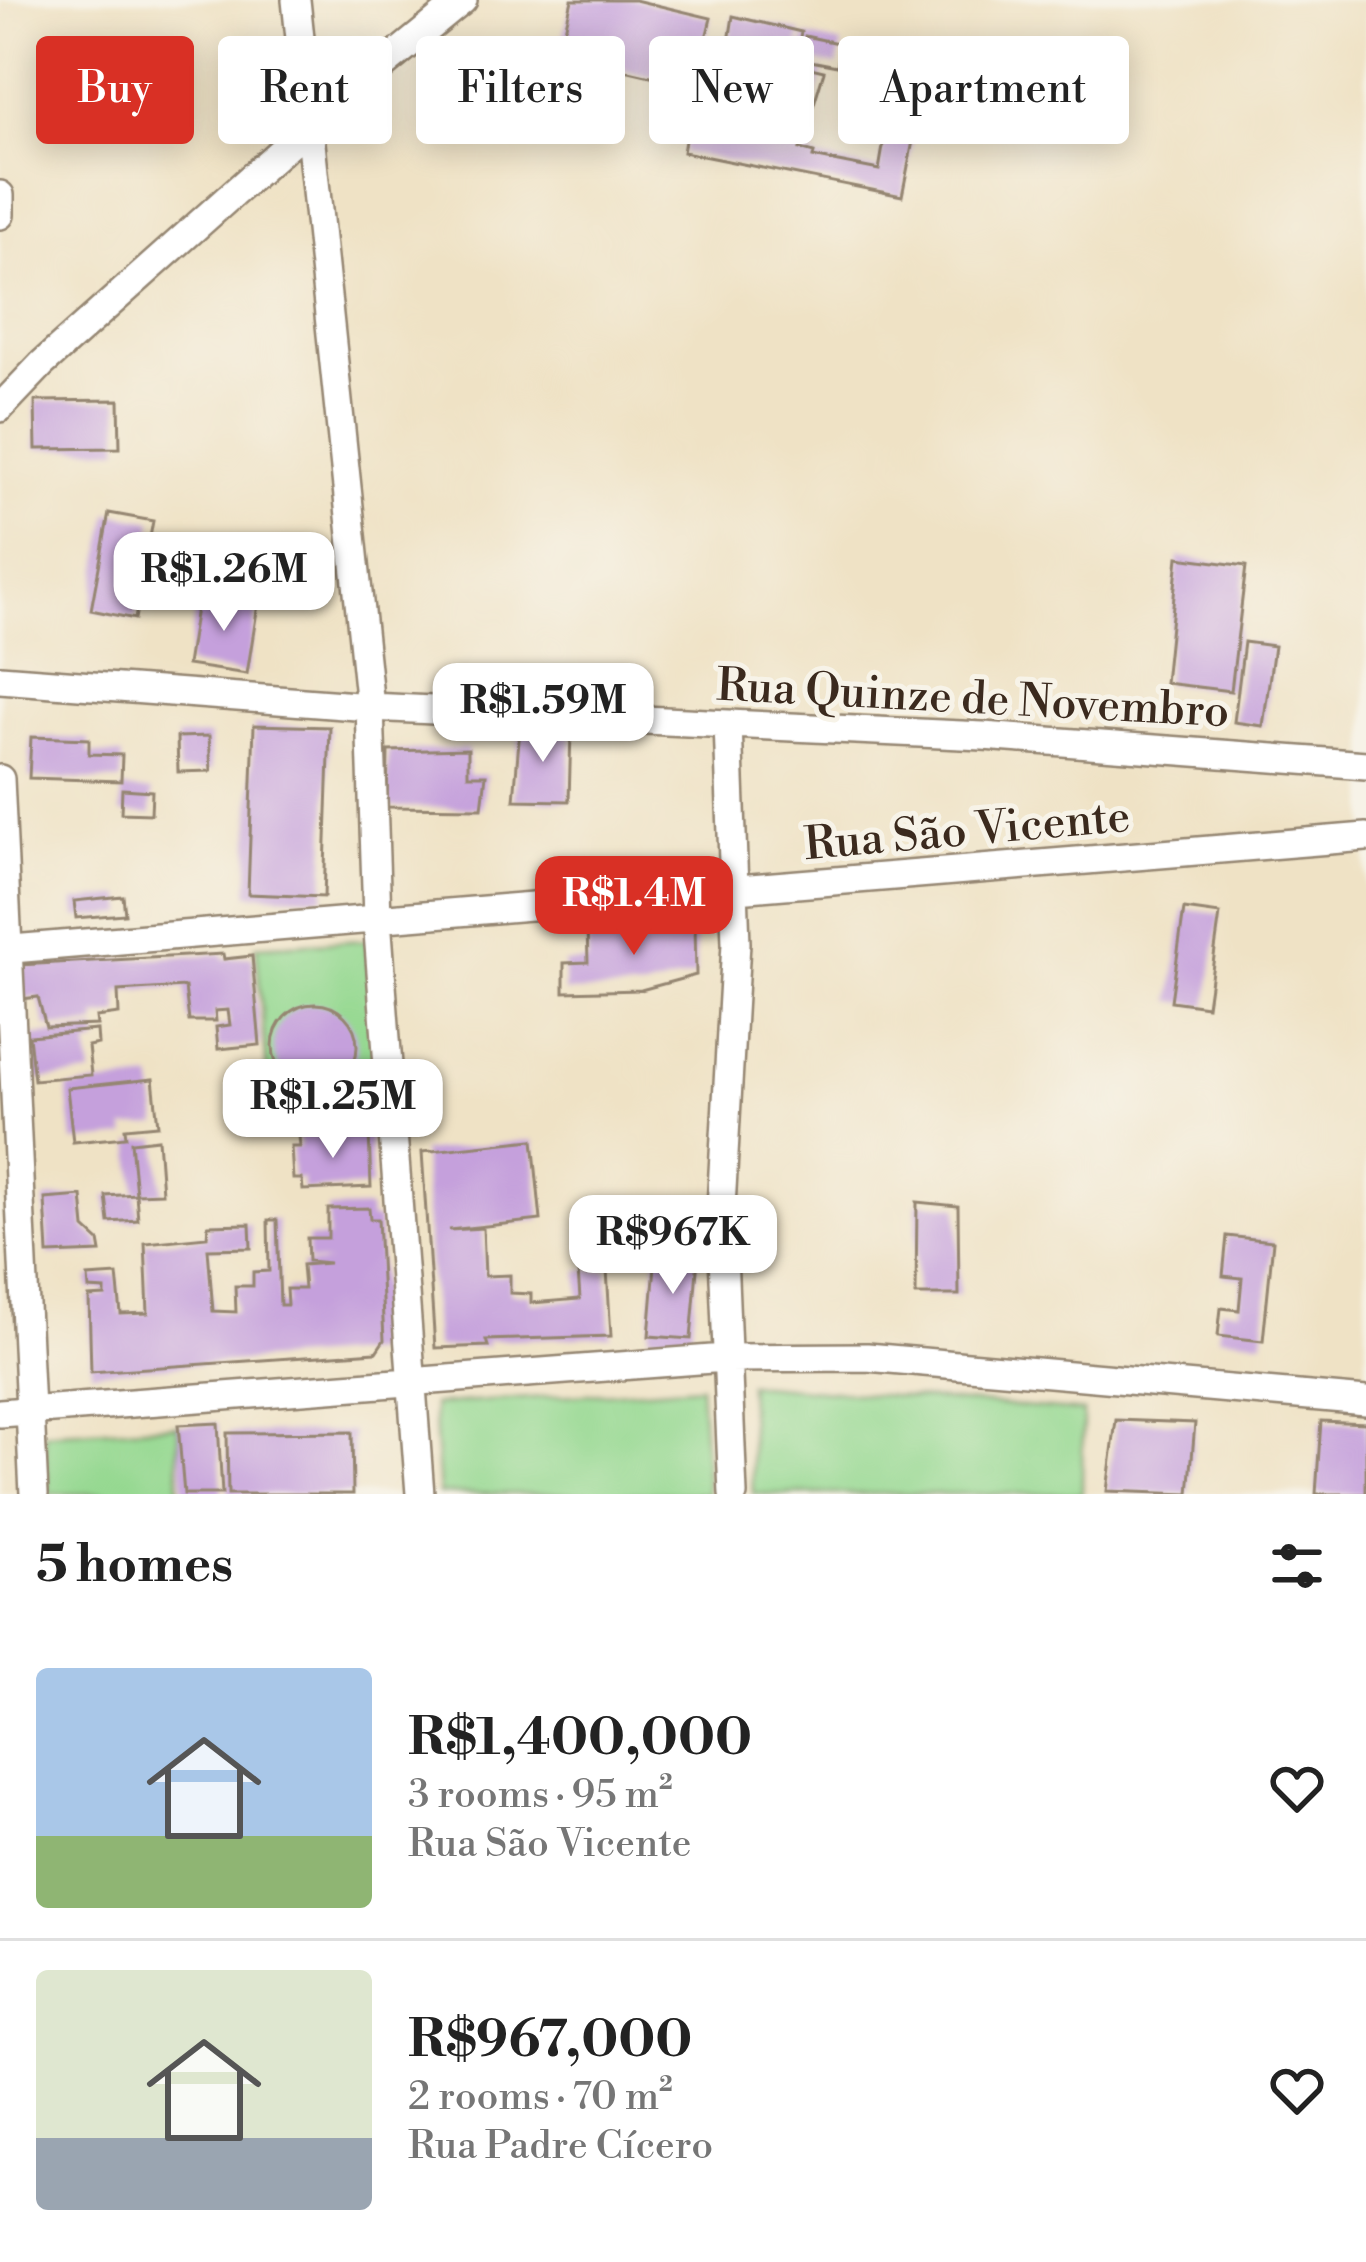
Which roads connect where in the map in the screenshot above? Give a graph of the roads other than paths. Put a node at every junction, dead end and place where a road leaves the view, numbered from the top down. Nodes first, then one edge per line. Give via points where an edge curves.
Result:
1 (296, 0) edge
2 (464, 0) edge
3 (300, 36) edge
4 (392, 58) edge
5 (288, 144) edge
6 (312, 144) edge
7 (0, 195) edge
8 (0, 215) edge
9 (0, 408) edge
10 (0, 679) edge
11 (370, 707) junction
12 (728, 724) junction
13 (1366, 765) edge
14 (0, 779) edge
15 (1366, 837) edge
16 (736, 891) junction
17 (377, 918) junction
18 (3, 950) edge
19 (725, 1358) junction
20 (413, 1385) junction
21 (1366, 1402) edge
22 (14, 1412) edge
23 (34, 1494) edge
24 (420, 1494) edge
25 (733, 1494) edge

1 - 3 street
2 - 4 street
5 - 9 street
6 - 11 street
7 - 8 street
10 - 11 street, Rua Quinze de Novembro
11 - 12 street, Rua Quinze de Novembro
11 - 17 street
12 - 13 street, Rua Quinze de Novembro
12 - 16 street
14 - 18 street
15 - 16 street, Rua São Vicente
16 - 17 street, Rua São Vicente
16 - 19 street via 721,1208
17 - 18 street, Rua São Vicente
17 - 20 street
18 - 22 street
19 - 20 street
19 - 21 street via 867,1358
19 - 25 street
20 - 22 street
20 - 24 street
22 - 23 street

